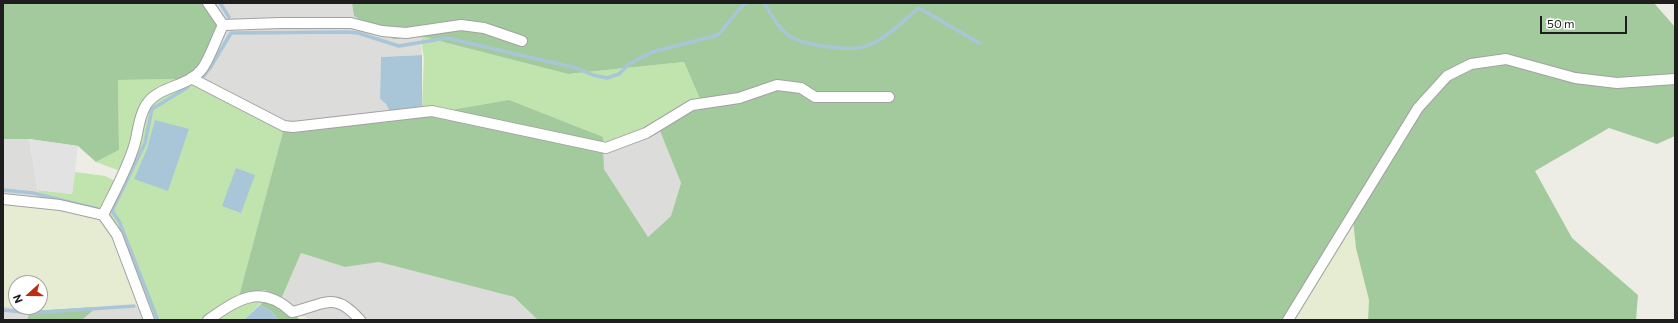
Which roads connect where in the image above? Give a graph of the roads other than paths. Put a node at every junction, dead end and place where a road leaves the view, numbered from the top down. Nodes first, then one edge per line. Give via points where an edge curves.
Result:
1 (208, 3) edge
2 (223, 25) junction
3 (522, 42) dead end
4 (191, 78) junction
5 (1675, 78) edge
6 (889, 97) dead end
7 (3, 199) edge
8 (103, 215) junction
9 (149, 320) edge
10 (208, 320) edge
11 (360, 320) edge
12 (1288, 320) edge

1 - 2 street
2 - 3 street via 351,24 406,33 461,25 484,28
2 - 4 street via 202,70
4 - 6 street via 284,126 432,111 606,148 646,133 692,105 738,98 777,85 801,88 815,97
4 - 8 street via 157,93 147,104 138,122 135,142 127,164
5 - 12 street via 1617,83 1575,78 1506,59 1472,64 1447,76 1418,108
7 - 8 street via 60,205
8 - 9 street via 117,235
10 - 11 street via 242,299 259,295 270,296 292,312 321,303 338,302 351,310

